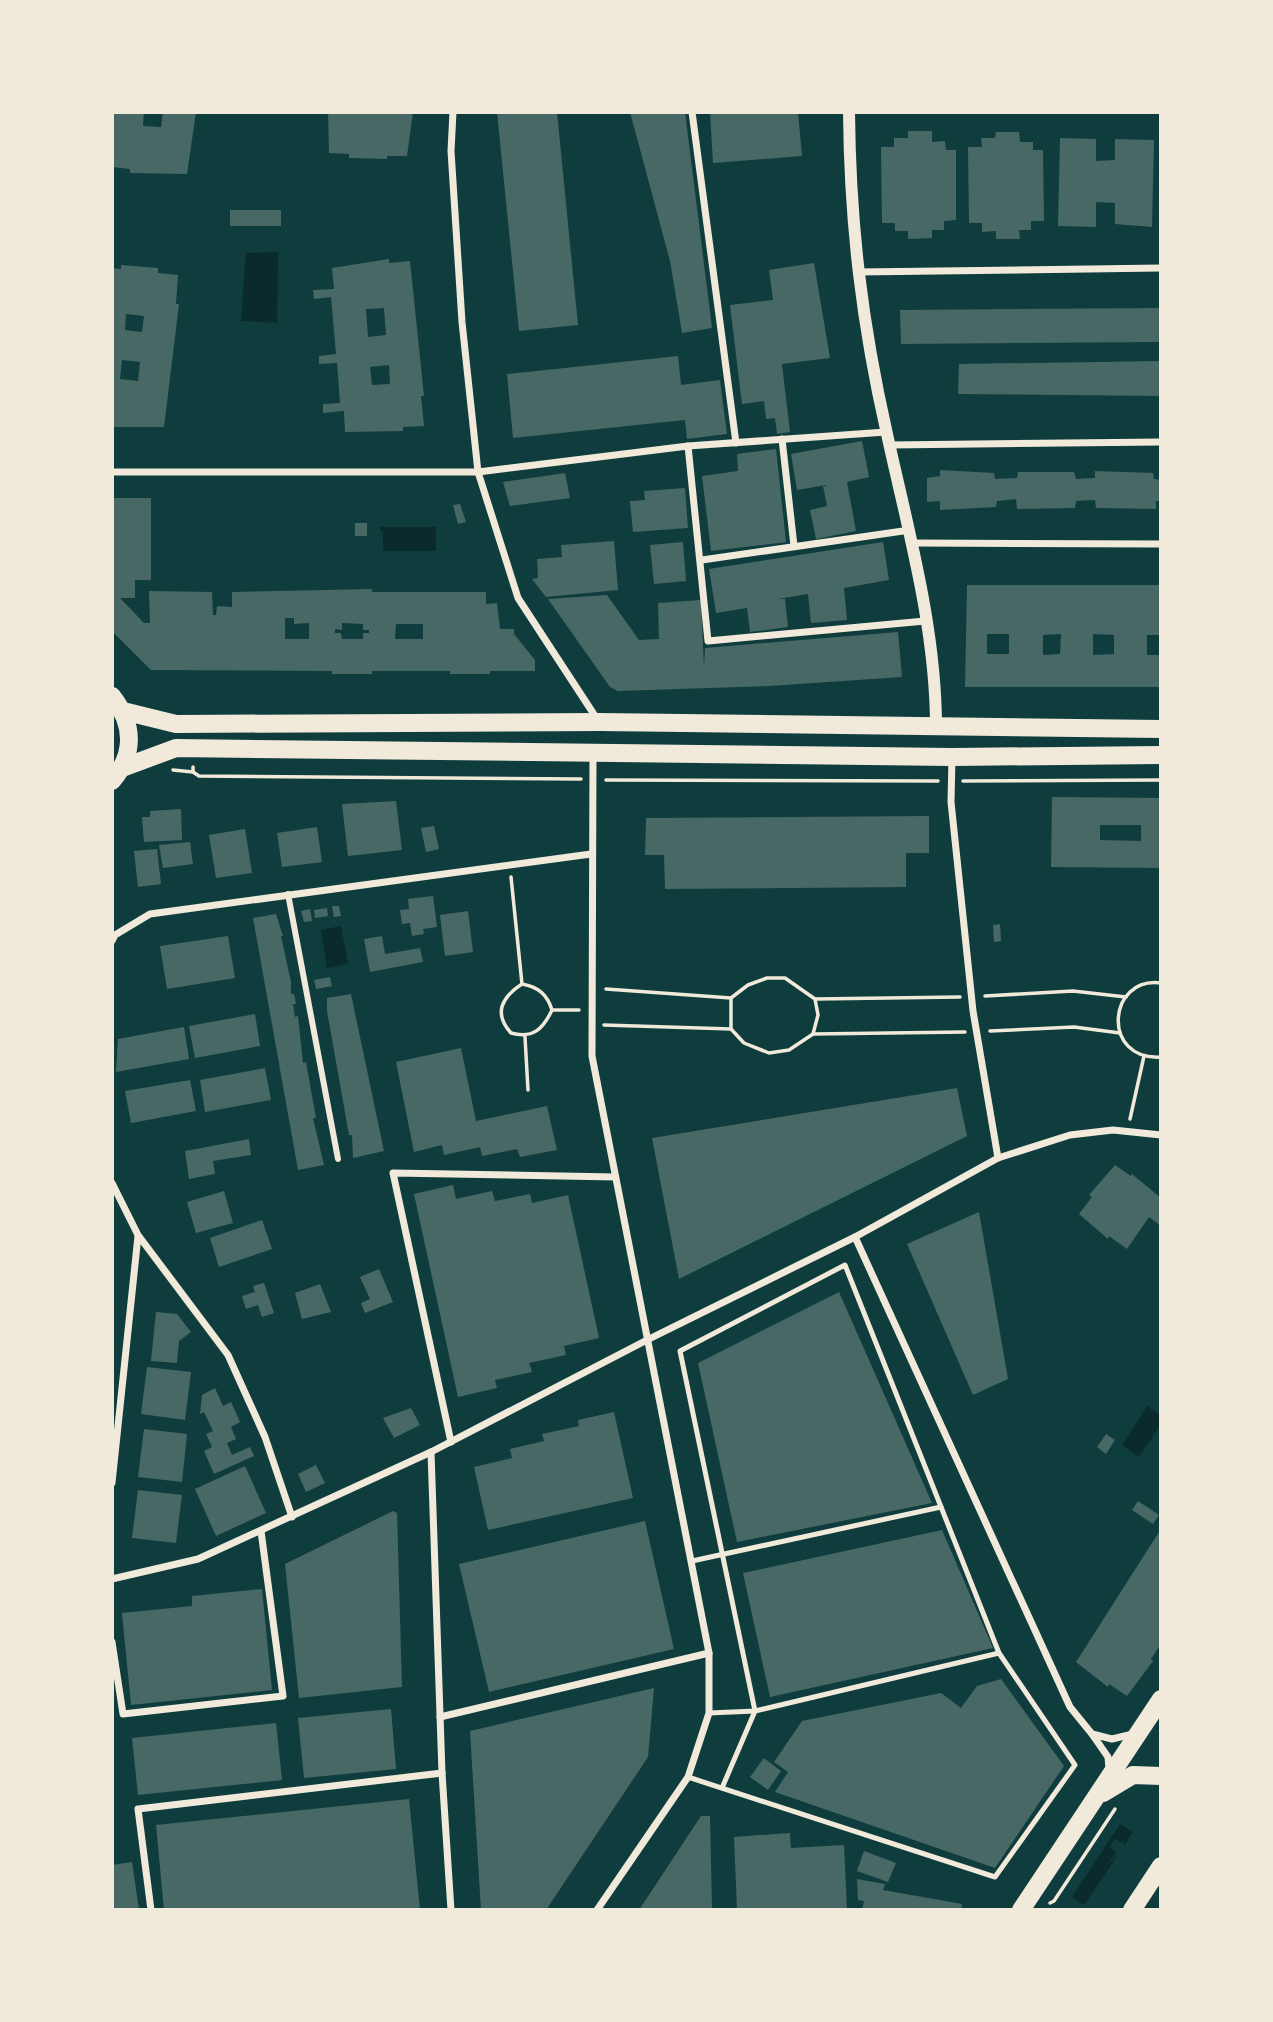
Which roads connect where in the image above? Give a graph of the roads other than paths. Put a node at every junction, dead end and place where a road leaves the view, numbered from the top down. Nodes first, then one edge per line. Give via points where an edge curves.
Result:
1 (453, 112) edge
2 (692, 112) edge
3 (849, 112) edge
4 (1161, 268) edge
5 (856, 272) junction
6 (886, 432) junction
7 (782, 439) junction
8 (1161, 442) edge
9 (736, 443) junction
10 (889, 445) junction
11 (688, 446) junction
12 (112, 472) edge
13 (478, 472) junction
14 (910, 530) junction
15 (913, 543) junction
16 (1161, 544) edge
17 (794, 546) junction
18 (702, 559) junction
19 (925, 621) junction
20 (118, 704) edge
21 (600, 722) junction
22 (936, 727) junction
23 (1161, 729) edge
24 (593, 752) junction
25 (1161, 755) edge
26 (952, 757) junction
27 (117, 775) edge
28 (591, 854) junction
29 (288, 894) junction
30 (112, 941) edge
31 (1161, 1135) edge
32 (998, 1158) junction
33 (338, 1159) dead end
34 (615, 1177) junction
35 (112, 1182) edge
36 (138, 1235) junction
37 (855, 1237) junction
38 (647, 1340) junction
39 (451, 1441) junction
40 (431, 1452) junction
41 (112, 1483) edge
42 (941, 1507) junction
43 (292, 1517) junction
44 (261, 1531) junction
45 (723, 1555) junction
46 (692, 1561) junction
47 (112, 1579) edge
48 (112, 1642) edge
49 (709, 1653) junction
50 (999, 1653) junction
51 (1161, 1699) edge
52 (755, 1711) junction
53 (709, 1713) junction
54 (440, 1717) junction
55 (1140, 1731) junction
56 (1092, 1734) junction
57 (442, 1773) junction
58 (1161, 1776) edge
59 (688, 1777) junction
60 (1110, 1778) junction
61 (722, 1788) junction
62 (1097, 1798) junction
63 (1161, 1866) edge
64 (151, 1910) edge
65 (451, 1910) edge
66 (597, 1910) edge
67 (1021, 1910) edge
68 (1132, 1910) edge

1 - 13 street via 451,151 462,322
2 - 9 street
3 - 5 street
4 - 5 street
5 - 6 street
6 - 7 street
6 - 10 street
7 - 9 street
7 - 17 street
8 - 10 street
9 - 11 street
10 - 14 street
11 - 13 street
11 - 18 street
12 - 13 street
13 - 21 street via 518,598
14 - 15 street
14 - 17 street
15 - 16 street
15 - 19 street
17 - 18 street
18 - 19 street via 708,641
19 - 22 street
20 - 21 main road via 176,724
20 - 27 main road via 130,730 129,749
21 - 22 main road
22 - 23 main road
24 - 26 main road
24 - 27 main road via 176,748
24 - 28 street
25 - 26 main road
26 - 32 street via 971,997
28 - 29 street
28 - 34 street via 592,1056
29 - 30 street via 150,914
29 - 33 street
31 - 32 street via 1127,1131 1070,1135
32 - 37 street
34 - 38 street
34 - 39 street via 393,1173
35 - 36 street
36 - 41 street
36 - 43 street via 228,1355 265,1437
37 - 38 street
37 - 56 street via 1070,1707
38 - 39 street
38 - 46 street
39 - 40 street
40 - 43 street
40 - 54 street
42 - 45 lane
42 - 45 lane via 845,1265 680,1351
42 - 50 lane
43 - 44 street
44 - 47 street via 198,1559
44 - 48 street via 283,1696 123,1714
45 - 46 lane
45 - 52 lane
46 - 49 street
49 - 53 street
49 - 54 street
50 - 52 lane
50 - 61 lane via 1074,1765 995,1877
51 - 55 main road
52 - 53 lane
52 - 61 lane
53 - 59 street
54 - 57 street
55 - 56 street via 1112,1739
55 - 60 main road
56 - 60 street via 1108,1757
57 - 64 street via 138,1809
57 - 65 street
58 - 62 main road via 1133,1775
59 - 61 lane
59 - 66 street
60 - 62 main road
62 - 67 main road
63 - 68 main road

